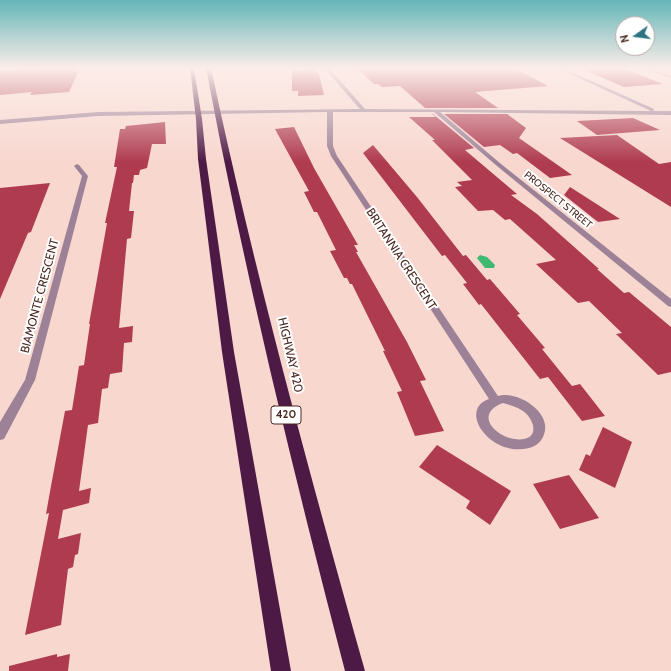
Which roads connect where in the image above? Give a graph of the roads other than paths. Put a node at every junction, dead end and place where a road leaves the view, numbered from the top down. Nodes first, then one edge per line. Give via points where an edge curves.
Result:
1 (196, 99) edge
2 (214, 99) edge
3 (354, 99) edge
4 (629, 99) edge
5 (330, 110) junction
6 (364, 110) junction
7 (434, 110) junction
8 (657, 112) junction
9 (671, 113) edge
10 (671, 118) edge
11 (0, 122) edge
12 (77, 166) dead end
13 (671, 304) edge
14 (495, 400) junction
15 (1, 431) edge
16 (282, 671) edge
17 (355, 671) edge

1 - 16 highway via 228,352
2 - 17 highway, HIGHWAY 420 / 420 via 225,157 292,440
3 - 6 street
4 - 8 street
5 - 6 street
5 - 11 street via 84,115
5 - 14 street, BRITANNIA CRESCENT via 330,146 334,156
6 - 7 street
7 - 8 street
7 - 13 street, PROSPECT STREET
8 - 9 street
8 - 10 street
12 - 15 street, BIAMONTE CRESCENT via 85,176 30,380
14 - 14 street via 485,407 482,414 483,424 488,432 508,444 520,445 536,439 540,426 533,412 513,400

